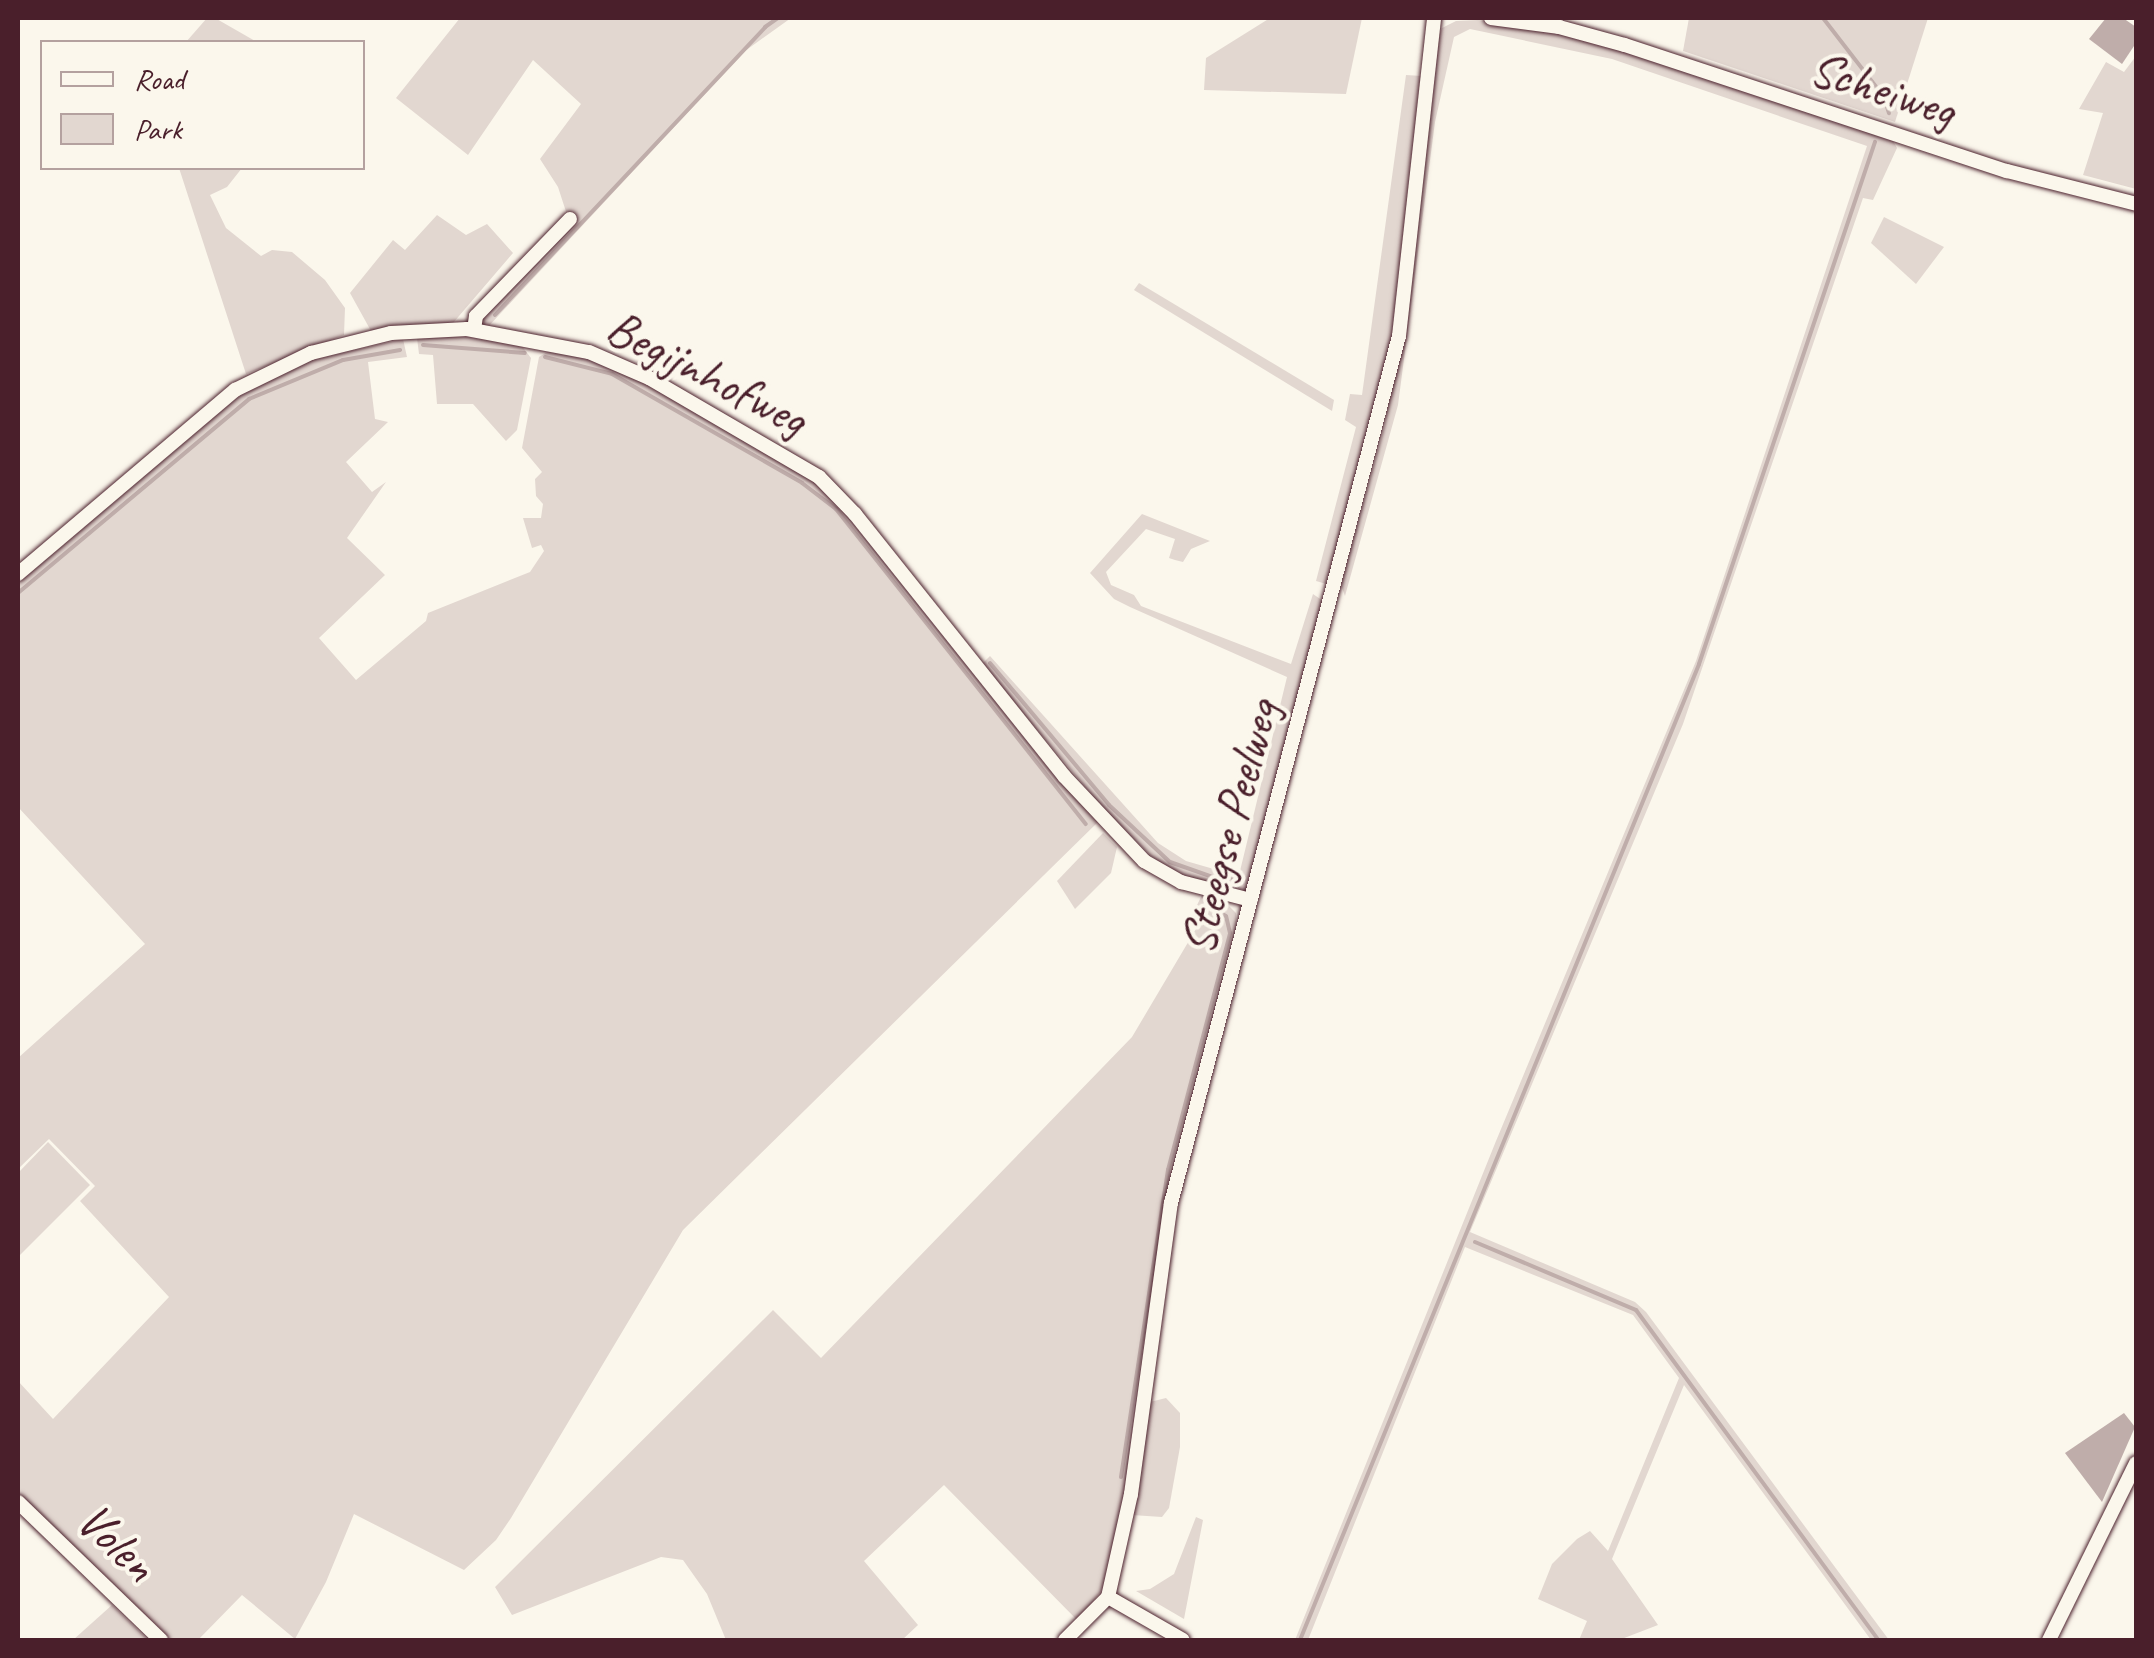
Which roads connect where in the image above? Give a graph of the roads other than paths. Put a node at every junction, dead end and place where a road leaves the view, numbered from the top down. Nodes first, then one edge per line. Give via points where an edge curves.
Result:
1 (1434, 18) edge
2 (1490, 18) edge
3 (2136, 204) edge
4 (570, 219) dead end
5 (474, 330) junction
6 (18, 574) edge
7 (1251, 900) junction
8 (2136, 1463) edge
9 (18, 1502) edge
10 (1108, 1598) junction
11 (161, 1640) edge
12 (1065, 1640) edge
13 (1183, 1640) edge
14 (2049, 1640) edge

1 - 7 street, Steegse Peelweg via 1399,336
2 - 3 street, Scheiweg via 1625,45 2007,171
4 - 5 street via 476,316
5 - 6 street, Begijnhofweg via 390,332 311,353 235,390
5 - 7 street, Begijnhofweg via 589,352 649,378 820,477 1064,776 1144,861 1181,882
7 - 10 street, Steegse Peelweg via 1171,1203 1131,1494
8 - 14 street
9 - 11 street, Volen
10 - 12 street
10 - 13 street

